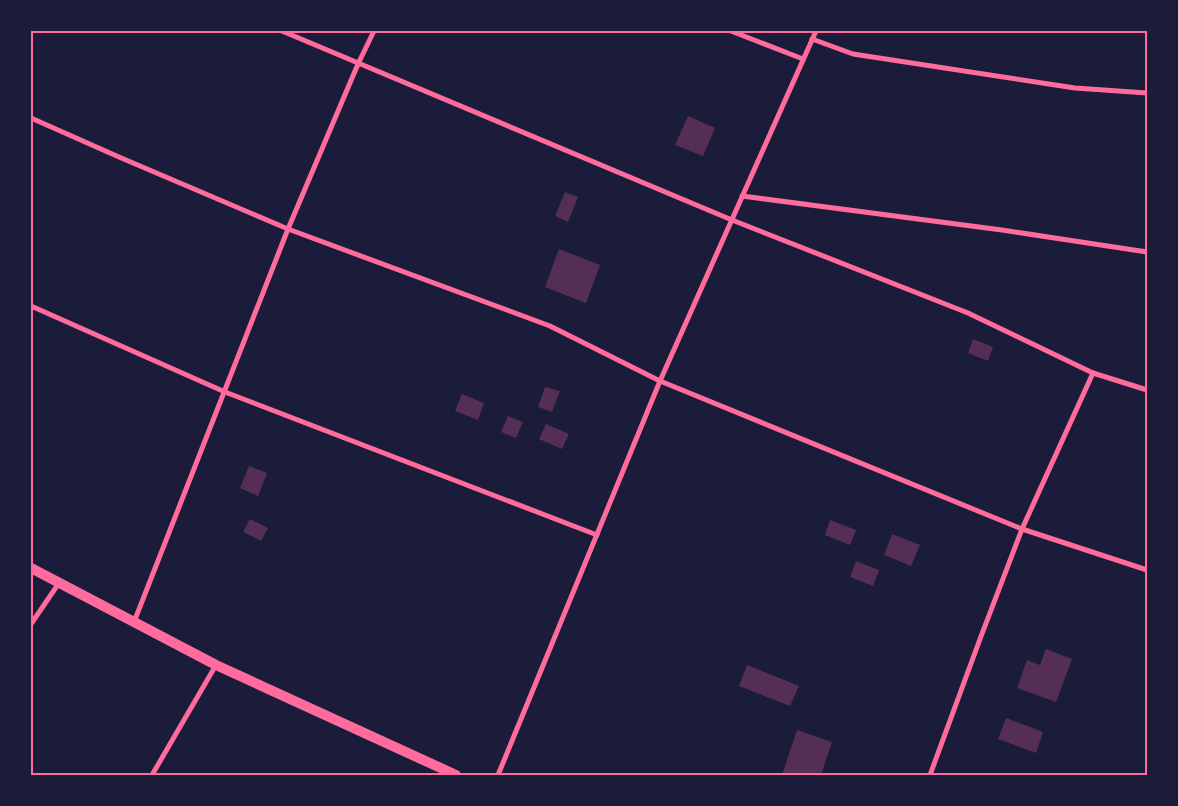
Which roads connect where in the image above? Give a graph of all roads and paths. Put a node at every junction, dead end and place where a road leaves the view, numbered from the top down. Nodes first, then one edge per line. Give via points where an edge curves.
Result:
1 (282, 31) edge
2 (374, 31) edge
3 (731, 31) edge
4 (816, 31) edge
5 (812, 39) junction
6 (803, 59) junction
7 (358, 64) junction
8 (1147, 93) edge
9 (31, 118) edge
10 (742, 196) junction
11 (732, 220) junction
12 (288, 229) junction
13 (1147, 252) edge
14 (31, 306) edge
15 (1093, 373) junction
16 (660, 381) junction
17 (1147, 390) edge
18 (225, 392) junction
19 (1022, 529) junction
20 (597, 535) junction
21 (31, 568) edge
22 (1147, 570) edge
23 (60, 582) junction
24 (134, 622) junction
25 (31, 624) edge
26 (216, 665) junction
27 (152, 775) edge
28 (456, 775) edge
29 (498, 775) edge
30 (930, 775) edge

1 - 7 street
2 - 7 street
3 - 6 street
4 - 5 street
5 - 6 street
5 - 8 street via 853,54 1075,88
6 - 10 street
7 - 11 street
7 - 12 street
9 - 12 street
10 - 11 street
10 - 13 street
11 - 15 street via 968,313
11 - 16 street
12 - 16 street via 550,326
12 - 18 street
14 - 18 street
15 - 17 street
15 - 19 street
16 - 19 street
16 - 20 street
18 - 20 street
18 - 24 street
19 - 22 street
19 - 30 street
20 - 29 street
21 - 23 main road
23 - 24 main road
23 - 25 street
24 - 26 main road
26 - 27 street
26 - 28 main road

